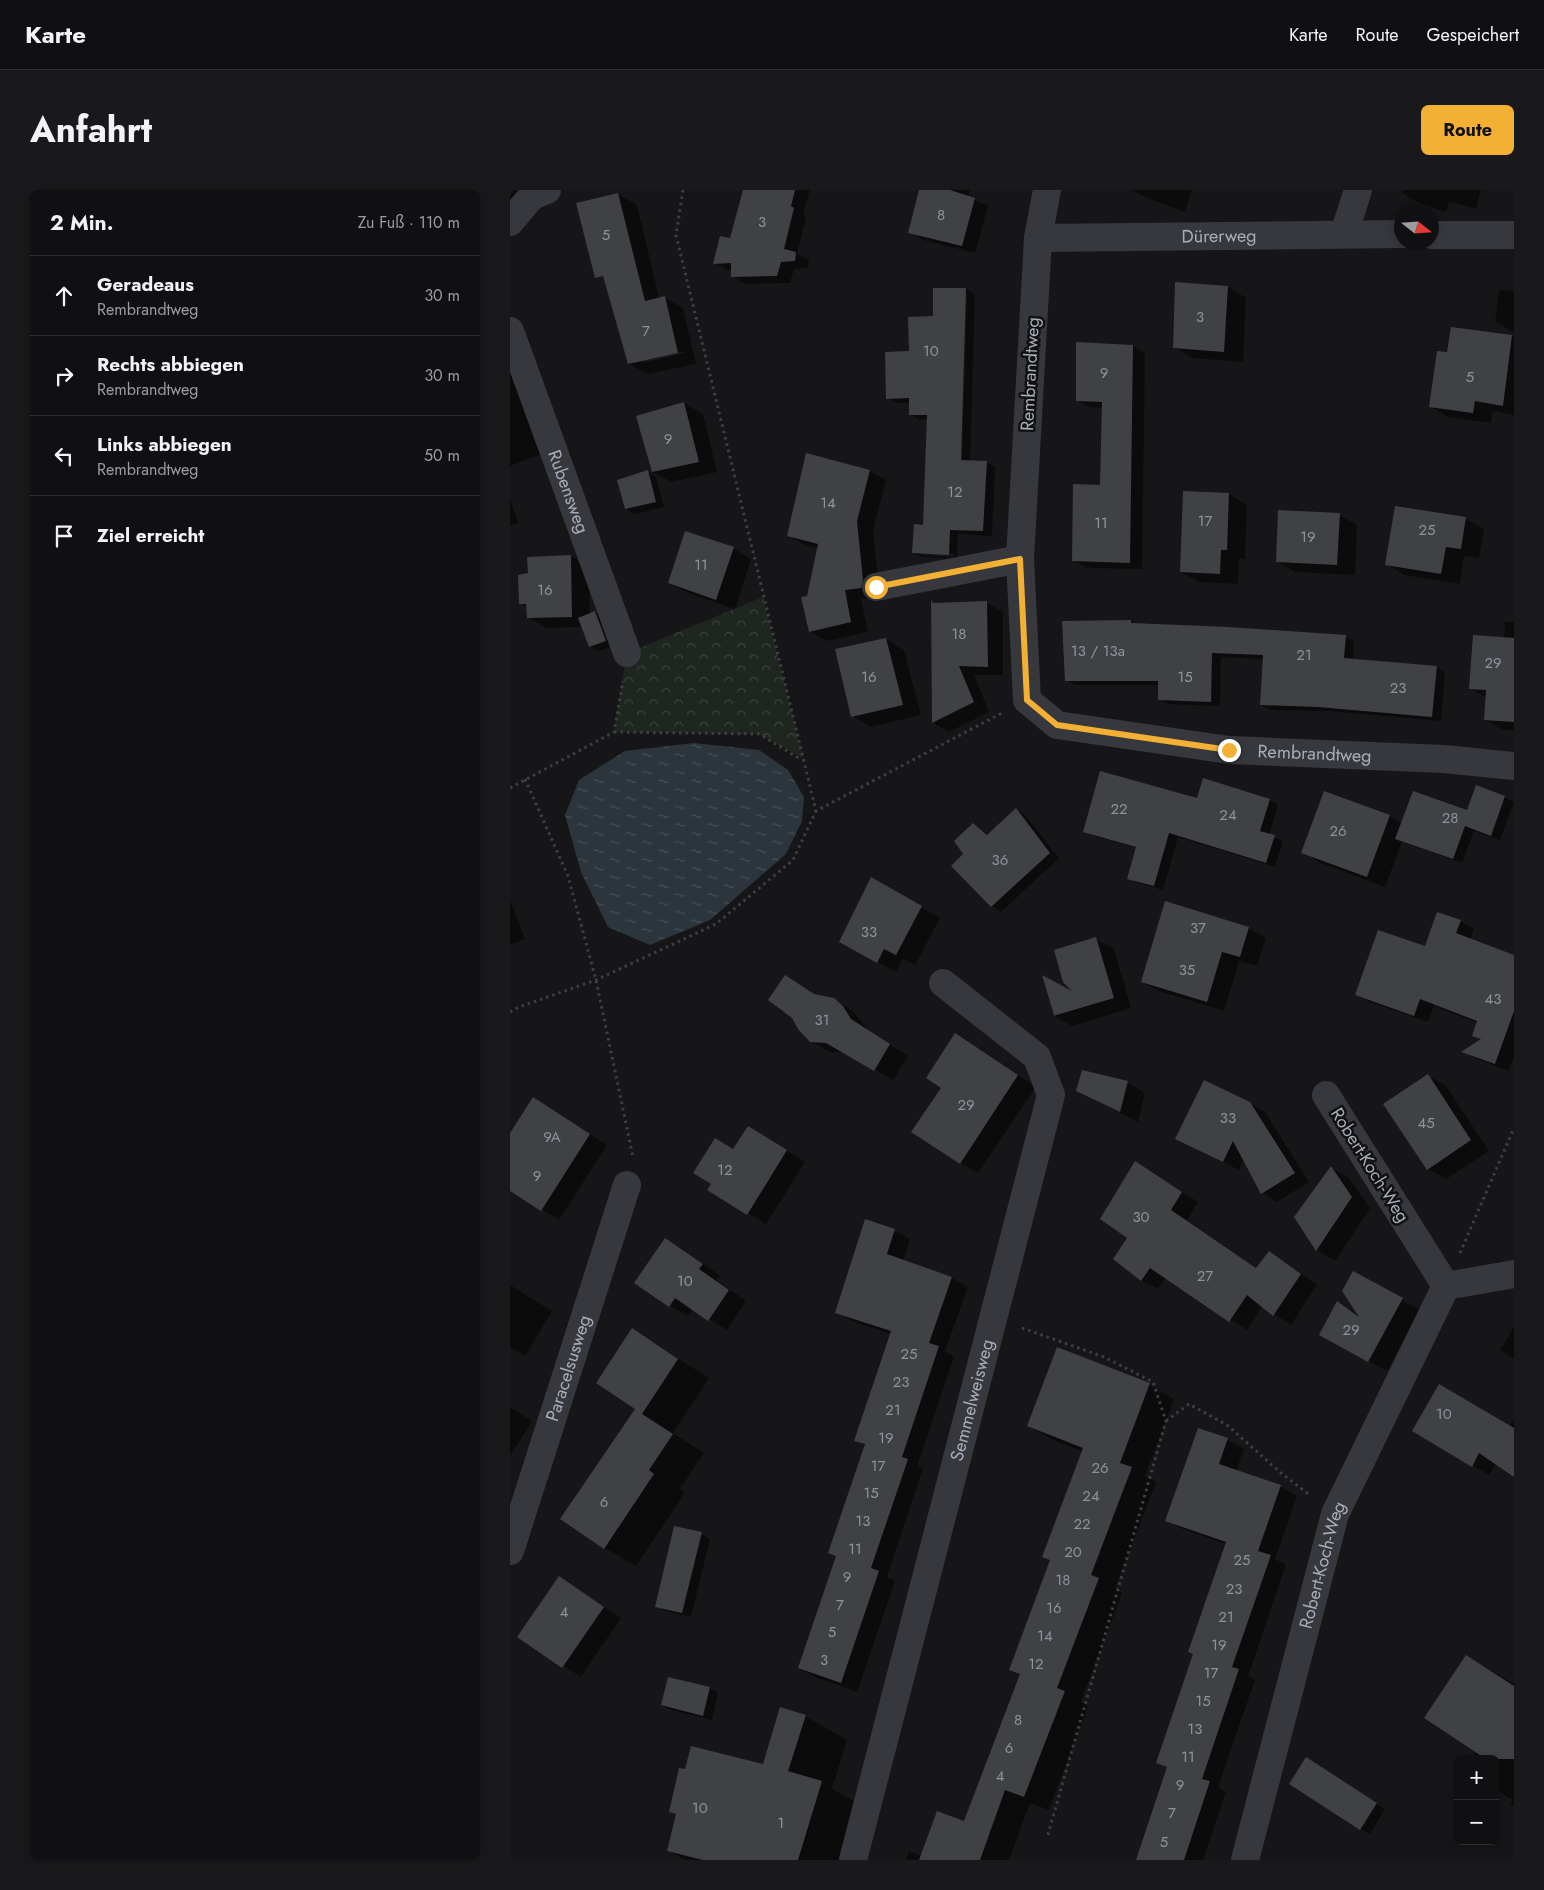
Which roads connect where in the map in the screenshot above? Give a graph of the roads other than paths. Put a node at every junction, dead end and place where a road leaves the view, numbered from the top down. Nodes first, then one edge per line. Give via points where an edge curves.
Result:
1 (547, 190) edge
2 (1047, 190) edge
3 (1358, 190) edge
4 (510, 222) edge
5 (1344, 234) junction
6 (1394, 234) edge
7 (1439, 235) edge
8 (1514, 235) edge
9 (1038, 238) junction
10 (510, 331) edge
11 (1020, 559) junction
12 (876, 587) dead end
13 (627, 653) road end
14 (1514, 766) edge
15 (943, 983) dead end
16 (1326, 1095) dead end
17 (627, 1185) road end
18 (1514, 1274) edge
19 (1446, 1286) junction
20 (510, 1550) edge
21 (852, 1860) edge
22 (1245, 1860) edge

1 - 4 street via 532,196
2 - 9 street, Rembrandtweg
3 - 5 street
5 - 6 street, Dürerweg
5 - 9 street, Dürerweg
7 - 8 street
9 - 11 street, Rembrandtweg
10 - 13 street, Rubensweg
11 - 12 street
11 - 14 street, Rembrandtweg via 1027,700 1057,725 1229,750 1444,759
15 - 21 street, Semmelweisweg via 1037,1057 1051,1095
16 - 19 street, Robert-Koch-Weg
17 - 20 street, Paracelsusweg
18 - 19 street
19 - 22 street, Robert-Koch-Weg via 1335,1514

